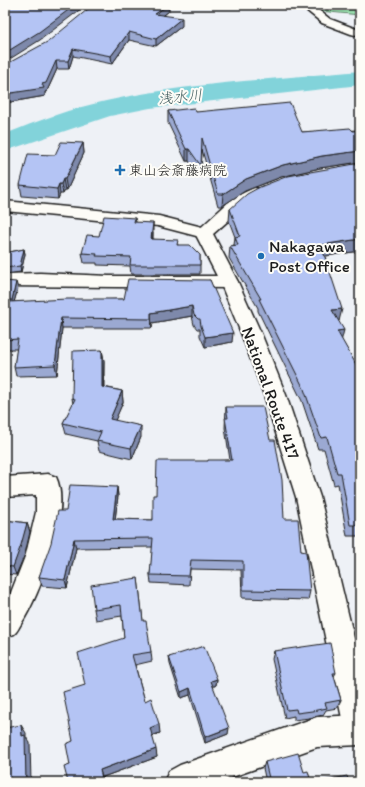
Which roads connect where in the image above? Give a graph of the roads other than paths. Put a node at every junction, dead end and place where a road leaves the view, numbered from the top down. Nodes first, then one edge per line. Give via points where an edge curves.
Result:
1 (305, 5) edge
2 (355, 32) dead end
3 (266, 187) edge
4 (5, 206) edge
5 (204, 233) junction
6 (5, 280) edge
7 (229, 282) junction
8 (5, 488) edge
9 (5, 624) edge
10 (357, 700) edge
11 (360, 729) edge
12 (180, 782) edge

1 - 2 street via 326,21
3 - 5 main road via 239,202
4 - 5 main road via 159,221
5 - 7 main road, National Route 417
6 - 7 street
7 - 10 main road, National Route 417 via 275,395 308,497
8 - 9 street via 48,484 48,512 39,554 20,603
10 - 11 main road, National Route 417
11 - 12 street via 317,732

